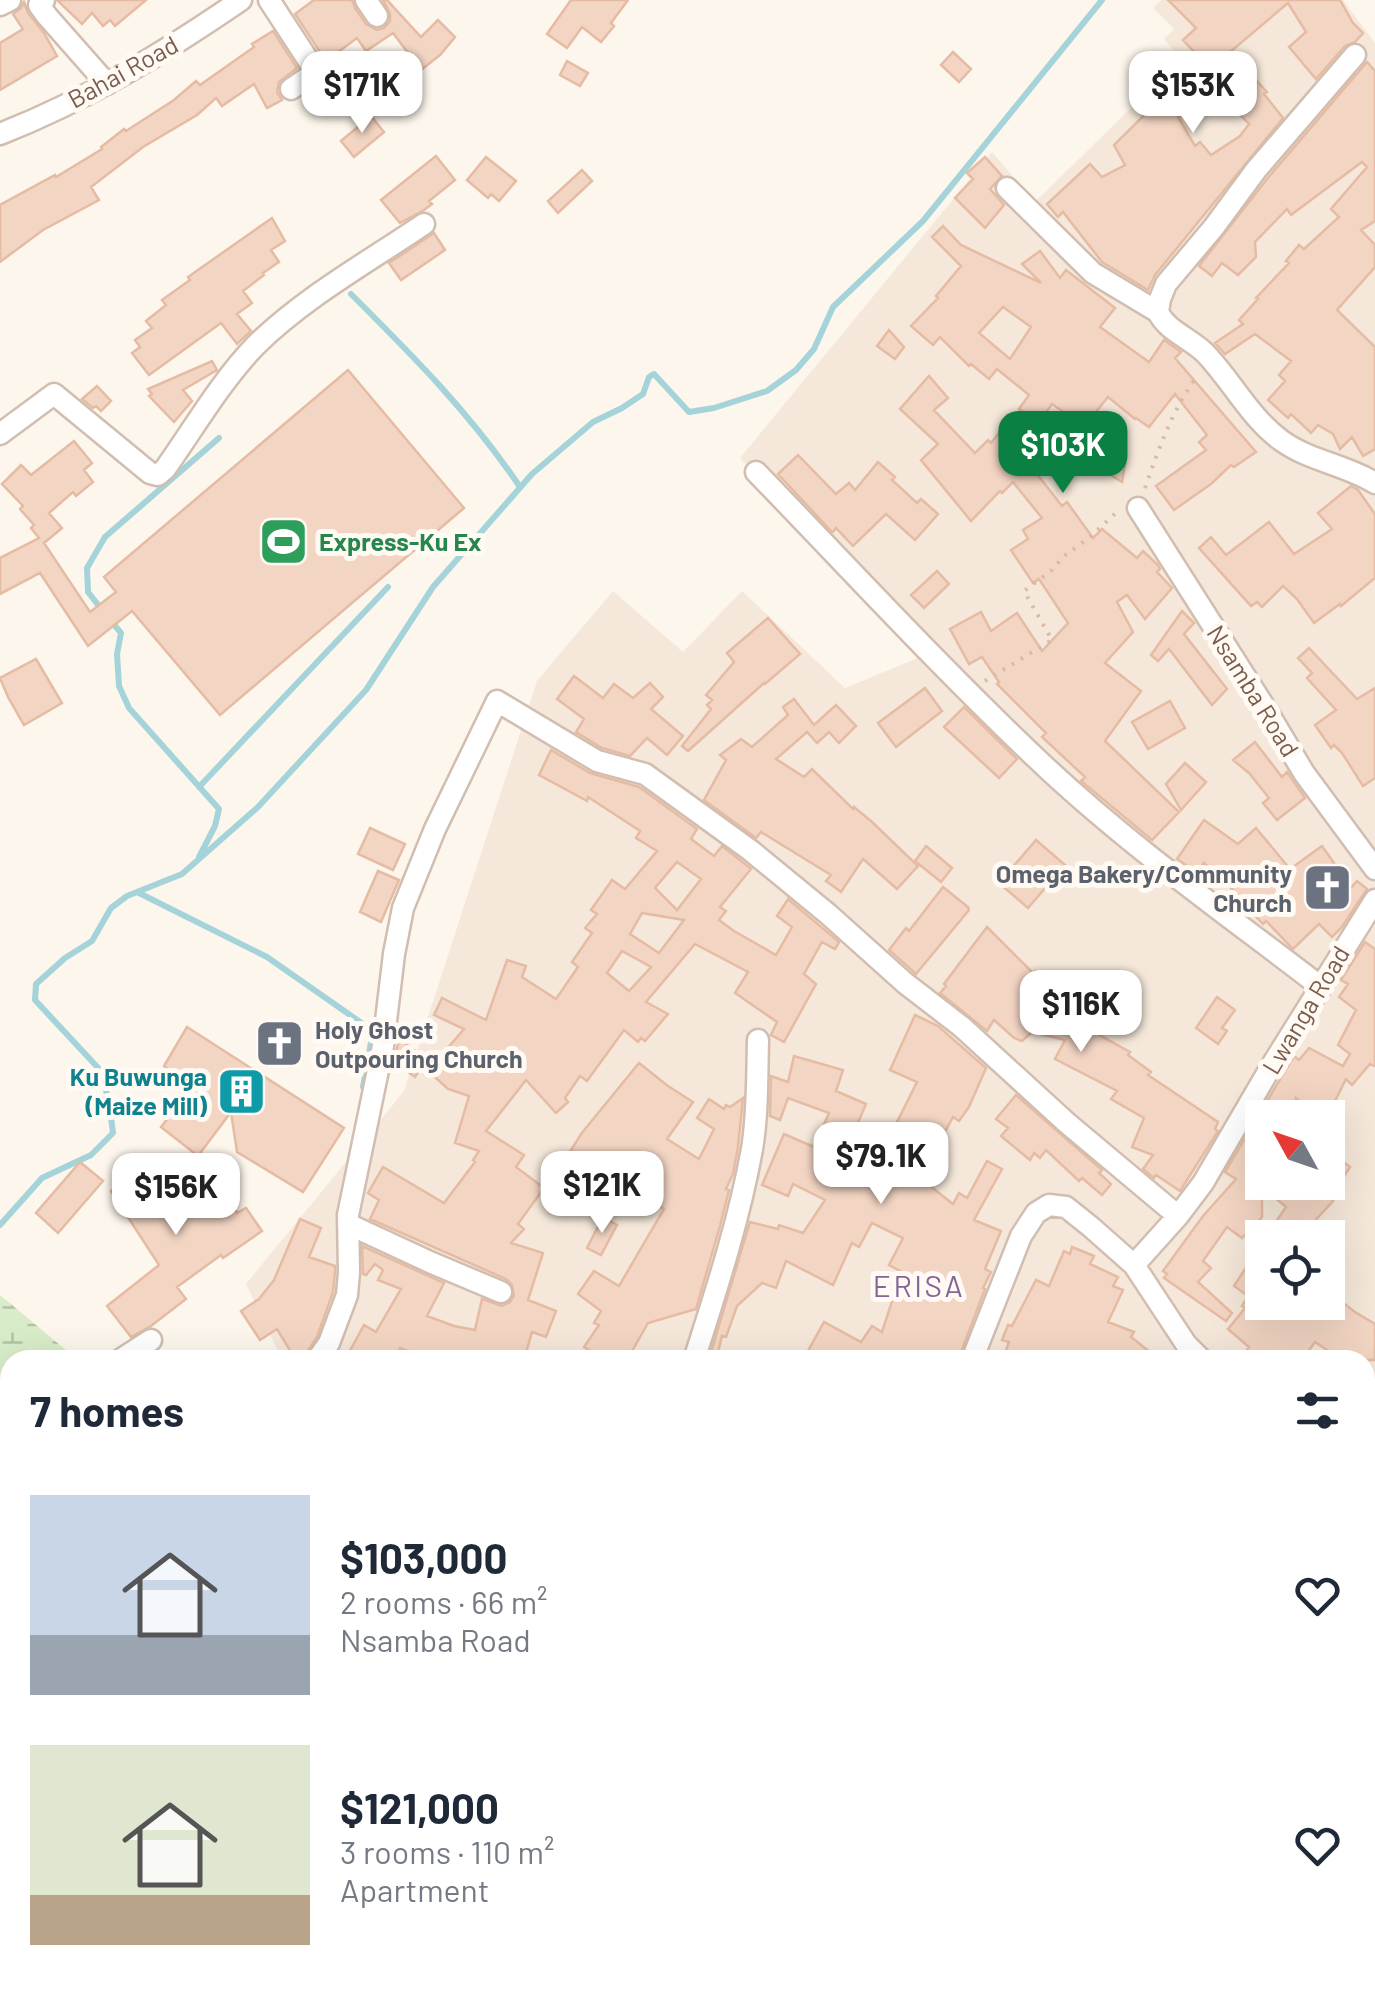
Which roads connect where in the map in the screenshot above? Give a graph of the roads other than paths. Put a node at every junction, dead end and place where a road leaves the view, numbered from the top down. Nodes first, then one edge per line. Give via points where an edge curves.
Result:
1 (10, 0) edge
2 (241, 0) edge
3 (269, 0) edge
4 (39, 2) edge
5 (0, 5) edge
6 (1355, 55) dead end
7 (108, 84) junction
8 (291, 89) dead end
9 (0, 134) edge
10 (1007, 188) dead end
11 (424, 224) dead end
12 (1158, 312) junction
13 (0, 434) edge
14 (756, 472) dead end
15 (1375, 483) edge
16 (1132, 504) road end
17 (1375, 869) edge
18 (1375, 900) edge
19 (1321, 987) junction
20 (758, 1040) dead end
21 (1178, 1216) junction
22 (348, 1224) junction
23 (1134, 1266) junction
24 (502, 1292) dead end
25 (151, 1340) dead end
26 (136, 1350) edge
27 (324, 1350) edge
28 (697, 1350) edge
29 (976, 1350) edge
30 (1192, 1350) edge

1 - 5 street
2 - 7 street, Bahai Road
3 - 8 street via 316,72
4 - 7 street
6 - 12 street via 1166,284
7 - 9 street, Bahai Road
10 - 12 street via 1093,274
11 - 13 street via 255,346 158,475 54,394
12 - 15 street via 1286,443
14 - 19 street via 1037,760 1132,843
16 - 17 street, Nsamba Road via 1304,773
18 - 19 street, Lwanga Road
19 - 21 street, Lwanga Road
20 - 28 street via 752,1148
21 - 22 street via 750,850 646,774 597,761 497,702 403,908
21 - 23 street, Lwanga Road
22 - 24 street
22 - 27 street via 347,1296
23 - 29 street via 1066,1208 1049,1205 1021,1236
23 - 30 street
25 - 26 street

